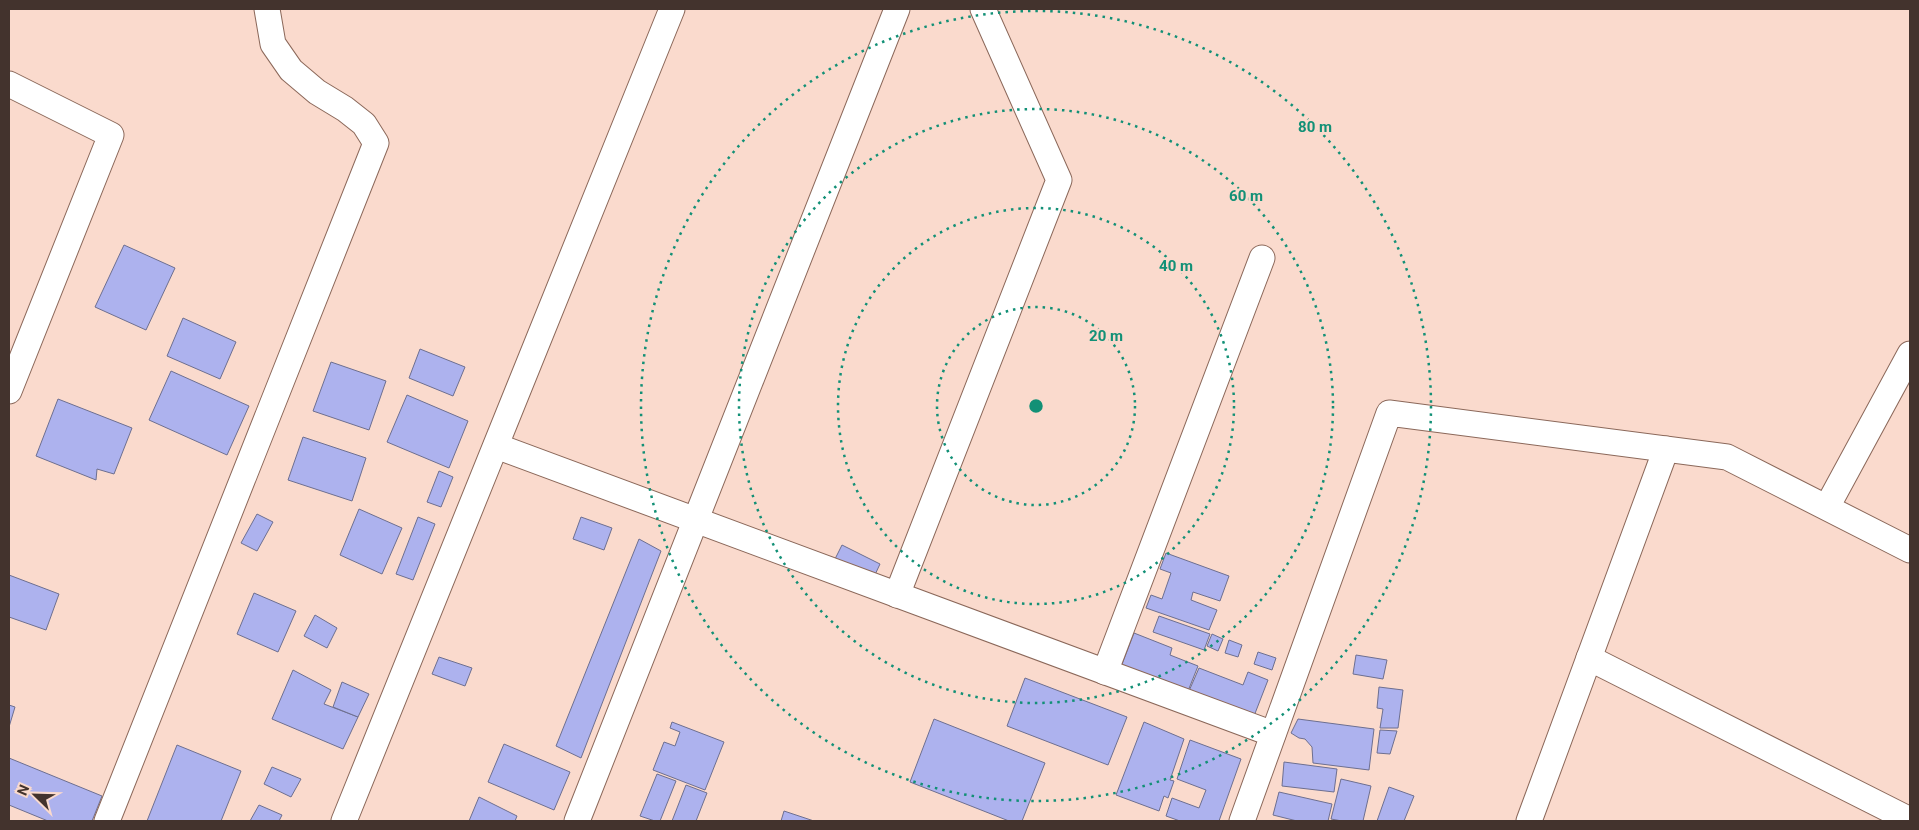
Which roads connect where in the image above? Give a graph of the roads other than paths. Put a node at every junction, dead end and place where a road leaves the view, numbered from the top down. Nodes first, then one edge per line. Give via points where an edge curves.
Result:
1 (267, 9) edge
2 (672, 9) edge
3 (897, 9) edge
4 (983, 9) edge
5 (9, 84) edge
6 (1262, 258) dead end
7 (1910, 354) edge
8 (9, 391) edge
9 (496, 446) junction
10 (1666, 449) junction
11 (1827, 507) junction
12 (696, 521) junction
13 (1910, 550) edge
14 (898, 595) junction
15 (1590, 658) junction
16 (1106, 672) junction
17 (1273, 734) junction
18 (1910, 820) edge
19 (107, 821) edge
20 (344, 821) edge
21 (577, 821) edge
22 (1242, 821) edge
23 (1529, 821) edge

1 - 19 street via 273,44 291,70 364,124 376,142
2 - 9 street
3 - 12 street
4 - 14 street via 1059,180
5 - 8 street via 111,135
6 - 16 street
7 - 11 street
9 - 12 street
9 - 20 street
10 - 11 street via 1727,457
10 - 15 street
10 - 17 street via 1389,413
11 - 13 street
12 - 14 street
12 - 21 street
14 - 16 street
15 - 18 street
15 - 23 street
16 - 17 street
17 - 22 street

